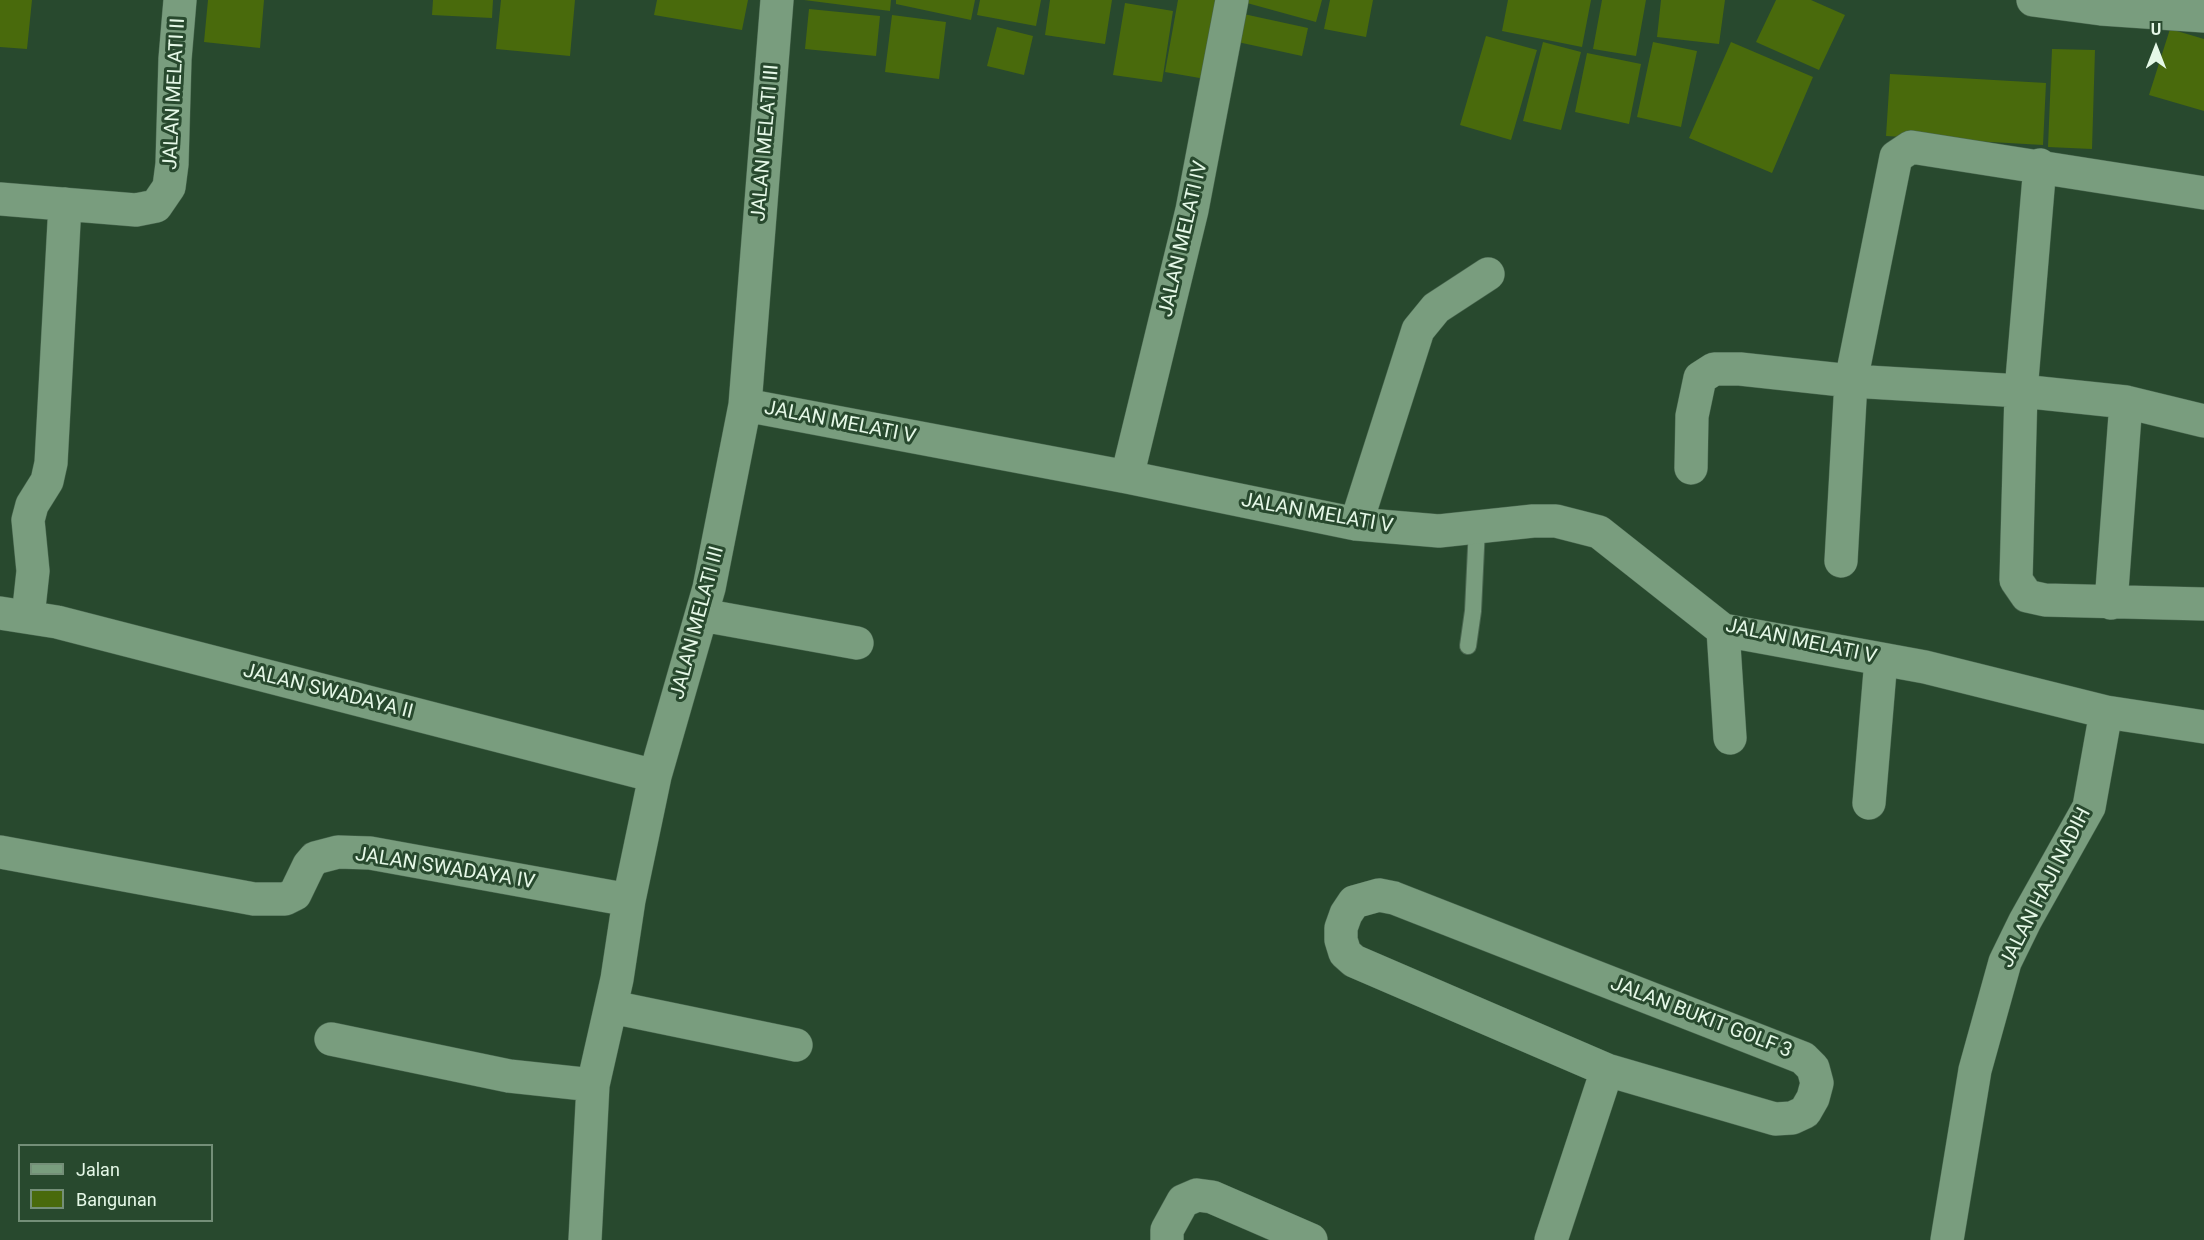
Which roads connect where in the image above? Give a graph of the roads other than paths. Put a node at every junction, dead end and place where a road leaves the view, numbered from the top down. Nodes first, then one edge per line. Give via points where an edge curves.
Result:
1 (180, 0) edge
2 (777, 0) edge
3 (1232, 0) edge
4 (2033, 0) edge
5 (2101, 4) edge
6 (2204, 16) edge
7 (2040, 165) junction
8 (2204, 193) edge
9 (0, 199) edge
10 (65, 204) junction
11 (1488, 274) dead end
12 (1851, 381) junction
13 (2020, 391) junction
14 (2126, 402) junction
15 (745, 405) junction
16 (2204, 421) edge
17 (1691, 468) dead end
18 (1127, 477) junction
19 (1356, 524) junction
20 (1477, 527) junction
21 (1841, 561) dead end
22 (2111, 603) junction
23 (2204, 604) edge
24 (14, 615) edge
25 (702, 615) junction
26 (1723, 630) junction
27 (857, 643) dead end
28 (1468, 646) dead end
29 (1881, 659) junction
30 (2106, 712) junction
31 (2204, 727) edge
32 (1730, 738) dead end
33 (655, 776) junction
34 (1869, 803) dead end
35 (0, 852) edge
36 (629, 900) junction
37 (612, 1007) junction
38 (332, 1039) dead end
39 (796, 1046) dead end
40 (1607, 1070) junction
41 (593, 1085) junction
42 (585, 1240) edge
43 (1167, 1240) edge
44 (1311, 1240) edge
45 (1551, 1240) edge
46 (1947, 1240) edge

1 - 10 street, JALAN MELATI II via 169,187 156,206 136,210
2 - 15 street, JALAN MELATI III
3 - 18 street, JALAN MELATI IV via 1192,210
4 - 5 street
5 - 6 street
7 - 8 street
7 - 12 street via 1911,147 1896,157
7 - 13 street
9 - 10 street, JALAN MELATI II
10 - 24 street via 51,463 28,520 33,571
11 - 19 street via 1436,309 1418,330
12 - 13 street
12 - 17 street via 1714,369 1700,378 1692,416
12 - 21 street
13 - 14 street
13 - 22 street via 2016,580 2028,596
14 - 16 street
14 - 22 street
15 - 18 street, JALAN MELATI V
15 - 25 street, JALAN MELATI III via 730,494
18 - 19 street, JALAN MELATI V
19 - 20 street, JALAN MELATI V via 1439,531
20 - 26 street, JALAN MELATI V via 1533,520 1556,521 1599,532
20 - 28 lane
22 - 23 street
24 - 33 street, JALAN SWADAYA II via 57,622
25 - 27 street
25 - 33 street, JALAN MELATI III
26 - 29 street, JALAN MELATI V
26 - 32 street
29 - 30 street, JALAN MELATI V
29 - 34 street
30 - 31 street, JALAN MELATI V
30 - 46 street, JALAN HAJI NADIH via 2089,807 2005,962 1975,1070
33 - 36 street, JALAN MELATI III
35 - 36 street, JALAN SWADAYA IV via 254,900 278,900 295,894 315,858 338,852 370,853
36 - 37 street, JALAN MELATI III
37 - 39 street
37 - 41 street, JALAN MELATI III
38 - 41 street via 509,1076
40 - 40 street, JALAN BUKIT GOLF 3 via 1775,1119 1792,1119 1804,1112 1814,1098 1817,1083 1814,1068 1803,1058 1394,898 1366,897 1354,902 1346,914 1341,940 1353,961
40 - 45 street
41 - 42 street, JALAN MELATI III
43 - 44 street via 1167,1230 1183,1201 1197,1195 1212,1197

